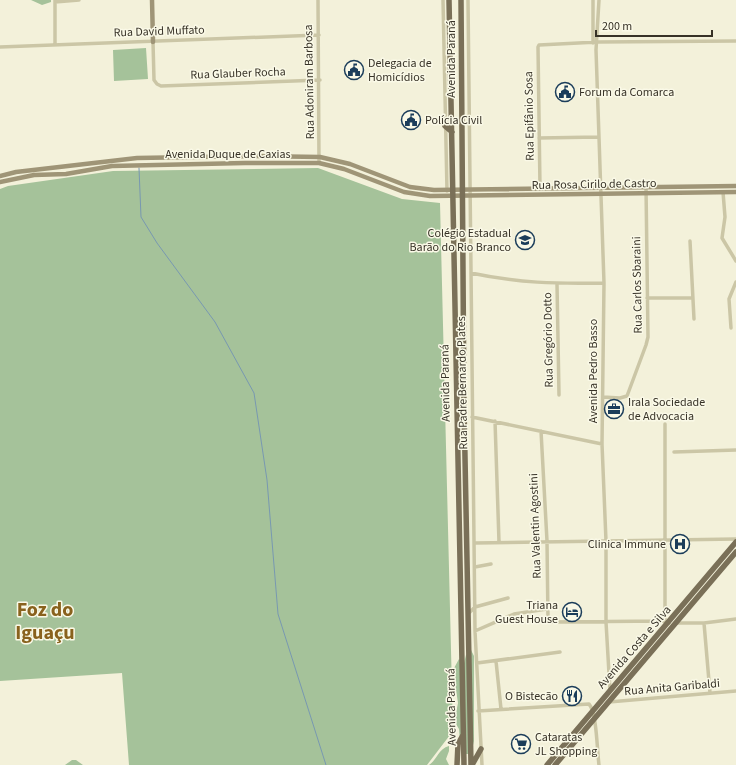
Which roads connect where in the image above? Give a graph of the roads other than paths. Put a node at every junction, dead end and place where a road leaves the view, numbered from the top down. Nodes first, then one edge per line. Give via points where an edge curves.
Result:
1 (79, 0) edge
2 (152, 0) edge
3 (318, 0) edge
4 (443, 0) edge
5 (449, 0) edge
6 (461, 0) edge
7 (468, 0) edge
8 (593, 0) edge
9 (599, 0) edge
10 (55, 1) edge
11 (319, 35) junction
12 (736, 41) edge
13 (153, 42) junction
14 (593, 42) junction
15 (598, 42) junction
16 (55, 44) junction
17 (0, 47) edge
18 (596, 50) junction
19 (320, 80) junction
20 (445, 126) junction
21 (452, 132) junction
22 (599, 137) junction
23 (540, 138) junction
24 (320, 158) junction
25 (112, 163) junction
26 (319, 163) junction
27 (0, 176) edge
28 (0, 182) edge
29 (736, 186) edge
30 (601, 187) junction
31 (646, 187) junction
32 (660, 187) junction
33 (540, 188) junction
34 (450, 190) junction
35 (463, 190) junction
36 (470, 190) junction
37 (723, 192) junction
38 (736, 192) edge
39 (646, 193) junction
40 (660, 193) junction
41 (601, 195) junction
42 (470, 196) junction
43 (450, 197) junction
44 (463, 197) junction
45 (690, 241) dead end
46 (736, 261) edge
47 (471, 273) junction
48 (736, 282) edge
49 (604, 283) junction
50 (557, 284) junction
51 (647, 298) junction
52 (693, 298) junction
53 (694, 318) dead end
54 (731, 328) dead end
55 (559, 395) dead end
56 (603, 397) junction
57 (464, 406) junction
58 (456, 407) junction
59 (472, 417) junction
60 (457, 421) junction
61 (495, 421) junction
62 (466, 423) junction
63 (665, 424) dead end
64 (541, 431) junction
65 (602, 444) junction
66 (736, 450) edge
67 (674, 452) dead end
68 (547, 541) junction
69 (606, 541) junction
70 (665, 541) junction
71 (736, 541) edge
72 (499, 542) junction
73 (475, 543) junction
74 (736, 552) edge
75 (491, 564) dead end
76 (475, 567) junction
77 (508, 598) dead end
78 (476, 608) junction
79 (547, 609) junction
80 (469, 614) junction
81 (736, 619) edge
82 (606, 622) junction
83 (667, 622) junction
84 (676, 623) junction
85 (704, 623) junction
86 (475, 631) junction
87 (560, 652) dead end
88 (496, 661) junction
89 (477, 663) junction
90 (736, 691) edge
91 (610, 692) junction
92 (710, 693) junction
93 (609, 702) junction
94 (501, 709) junction
95 (478, 711) junction
96 (592, 712) junction
97 (594, 719) junction
98 (463, 735) junction
99 (481, 749) junction
100 (457, 765) edge
101 (464, 765) edge
102 (472, 765) edge
103 (482, 765) edge
104 (547, 765) edge
105 (555, 765) edge
106 (599, 765) edge

1 - 10 street
2 - 13 main road
3 - 11 street, Rua Adoniram Barbosa
4 - 20 street
5 - 21 main road, Avenida Paraná
6 - 35 main road, Avenida Paraná
7 - 36 street, Rua Padre Bernardo Plates
8 - 14 street, Avenida Pedro Basso
9 - 15 street, Avenida Pedro Basso
10 - 16 street
11 - 13 street, Rua David Muffato
11 - 19 street, Rua Adoniram Barbosa
12 - 15 street
13 - 16 street, Rua David Muffato
13 - 19 street, Rua Glauber Rocha via 154,80 161,86
14 - 15 street
14 - 18 street, Avenida Pedro Basso
14 - 23 street, Rua Epifânio Sosa via 539,45
15 - 18 street, Avenida Pedro Basso
16 - 17 street, Rua David Muffato
18 - 22 street, Avenida Pedro Basso
19 - 24 street, Rua Adoniram Barbosa
20 - 21 main road
20 - 34 street
21 - 34 main road, Avenida Paraná
22 - 23 street
22 - 30 street, Avenida Pedro Basso
23 - 33 street, Rua Epifânio Sosa
24 - 25 main road, Avenida Duque de Caxias via 247,156
24 - 26 street, Rua Adoniram Barbosa
24 - 34 main road, Avenida Duque de Caxias via 350,164 410,187
25 - 26 main road, Avenida Duque de Caxias
25 - 27 main road, Avenida Duque de Caxias
25 - 28 main road, Avenida Duque de Caxias via 66,174 34,175
26 - 43 main road, Avenida Duque de Caxias via 344,169 404,192
29 - 32 main road, Avenida Duque de Caxias
30 - 31 main road, Avenida Duque de Caxias
30 - 33 main road, Avenida Duque de Caxias
30 - 41 street, Avenida Pedro Basso
31 - 32 main road, Avenida Duque de Caxias
31 - 39 street, Rua Carlos Sbaraini
32 - 40 main road
33 - 36 main road, Avenida Duque de Caxias
34 - 35 main road, Avenida Duque de Caxias
34 - 43 main road, Avenida Paraná
35 - 36 main road, Avenida Duque de Caxias
35 - 44 main road, Avenida Paraná
36 - 42 street, Rua Padre Bernardo Plates
37 - 38 main road, Rua Rosa Cirilo de Castro
37 - 40 main road, Rua Rosa Cirilo de Castro
37 - 46 street via 725,217 722,238
39 - 40 main road, Rua Rosa Cirilo de Castro
39 - 41 main road, Rua Rosa Cirilo de Castro
39 - 51 street, Rua Carlos Sbaraini
41 - 42 main road, Rua Rosa Cirilo de Castro
41 - 49 street, Avenida Pedro Basso
42 - 44 main road, Rua Rosa Cirilo de Castro
42 - 47 street, Rua Padre Bernardo Plates
43 - 44 main road, Rua Rosa Cirilo de Castro
43 - 58 main road, Avenida Paraná
44 - 57 main road, Avenida Paraná
45 - 52 street
47 - 50 street via 499,279
47 - 59 street, Rua Padre Bernardo Plates
48 - 54 street via 729,299
49 - 50 street
49 - 56 street, Avenida Pedro Basso
50 - 55 street, Rua Gregório Dotto
51 - 52 street
51 - 56 street, Rua Carlos Sbaraini via 648,337 627,396
52 - 53 street
56 - 65 street, Avenida Pedro Basso
57 - 58 main road via 461,409
57 - 62 main road, Avenida Paraná
58 - 60 main road, Avenida Paraná
59 - 61 street
59 - 73 street, Rua Padre Bernardo Plates
60 - 62 main road via 462,420
60 - 98 main road, Avenida Paraná
61 - 64 street
61 - 72 street
62 - 80 main road, Avenida Paraná
63 - 70 street
64 - 65 street
64 - 68 street, Rua Valentin Agostini
65 - 69 street, Avenida Pedro Basso
66 - 67 street
68 - 69 street
68 - 72 street
68 - 79 street, Rua Valentin Agostini
69 - 70 street
69 - 82 street, Avenida Pedro Basso
70 - 71 street
70 - 83 street
71 - 83 main road, Avenida Costa e Silva
72 - 73 street
73 - 76 street, Rua Padre Bernardo Plates
74 - 84 main road, Avenida Costa e Silva
75 - 76 street
76 - 78 street, Rua Padre Bernardo Plates
77 - 78 street
78 - 80 street
78 - 86 street, Rua Padre Bernardo Plates
79 - 82 street, Rua Valentin Agostini via 547,621 550,623
79 - 86 street via 514,614
80 - 102 main road, Avenida Paraná
81 - 85 street
82 - 83 street
82 - 91 street, Avenida Pedro Basso
83 - 84 street
83 - 91 main road, Avenida Costa e Silva
84 - 85 street
84 - 93 main road, Avenida Costa e Silva
85 - 92 street
86 - 89 street, Rua Padre Bernardo Plates
87 - 88 street
88 - 89 street
88 - 94 street
89 - 95 street, Rua Padre Bernardo Plates
90 - 92 street, Rua Anita Garibaldi
91 - 96 main road, Avenida Costa e Silva
92 - 93 street, Rua Anita Garibaldi
93 - 97 main road, Avenida Costa e Silva
94 - 95 street
94 - 96 street via 585,703 590,705
95 - 99 street, Rua Padre Bernardo Plates
96 - 97 street
96 - 104 main road, Avenida Costa e Silva
97 - 105 main road, Avenida Costa e Silva
97 - 106 street
98 - 100 main road via 458,744
98 - 101 main road, Avenida Paraná
99 - 102 main road
99 - 103 street, Rua Padre Bernardo Plates

